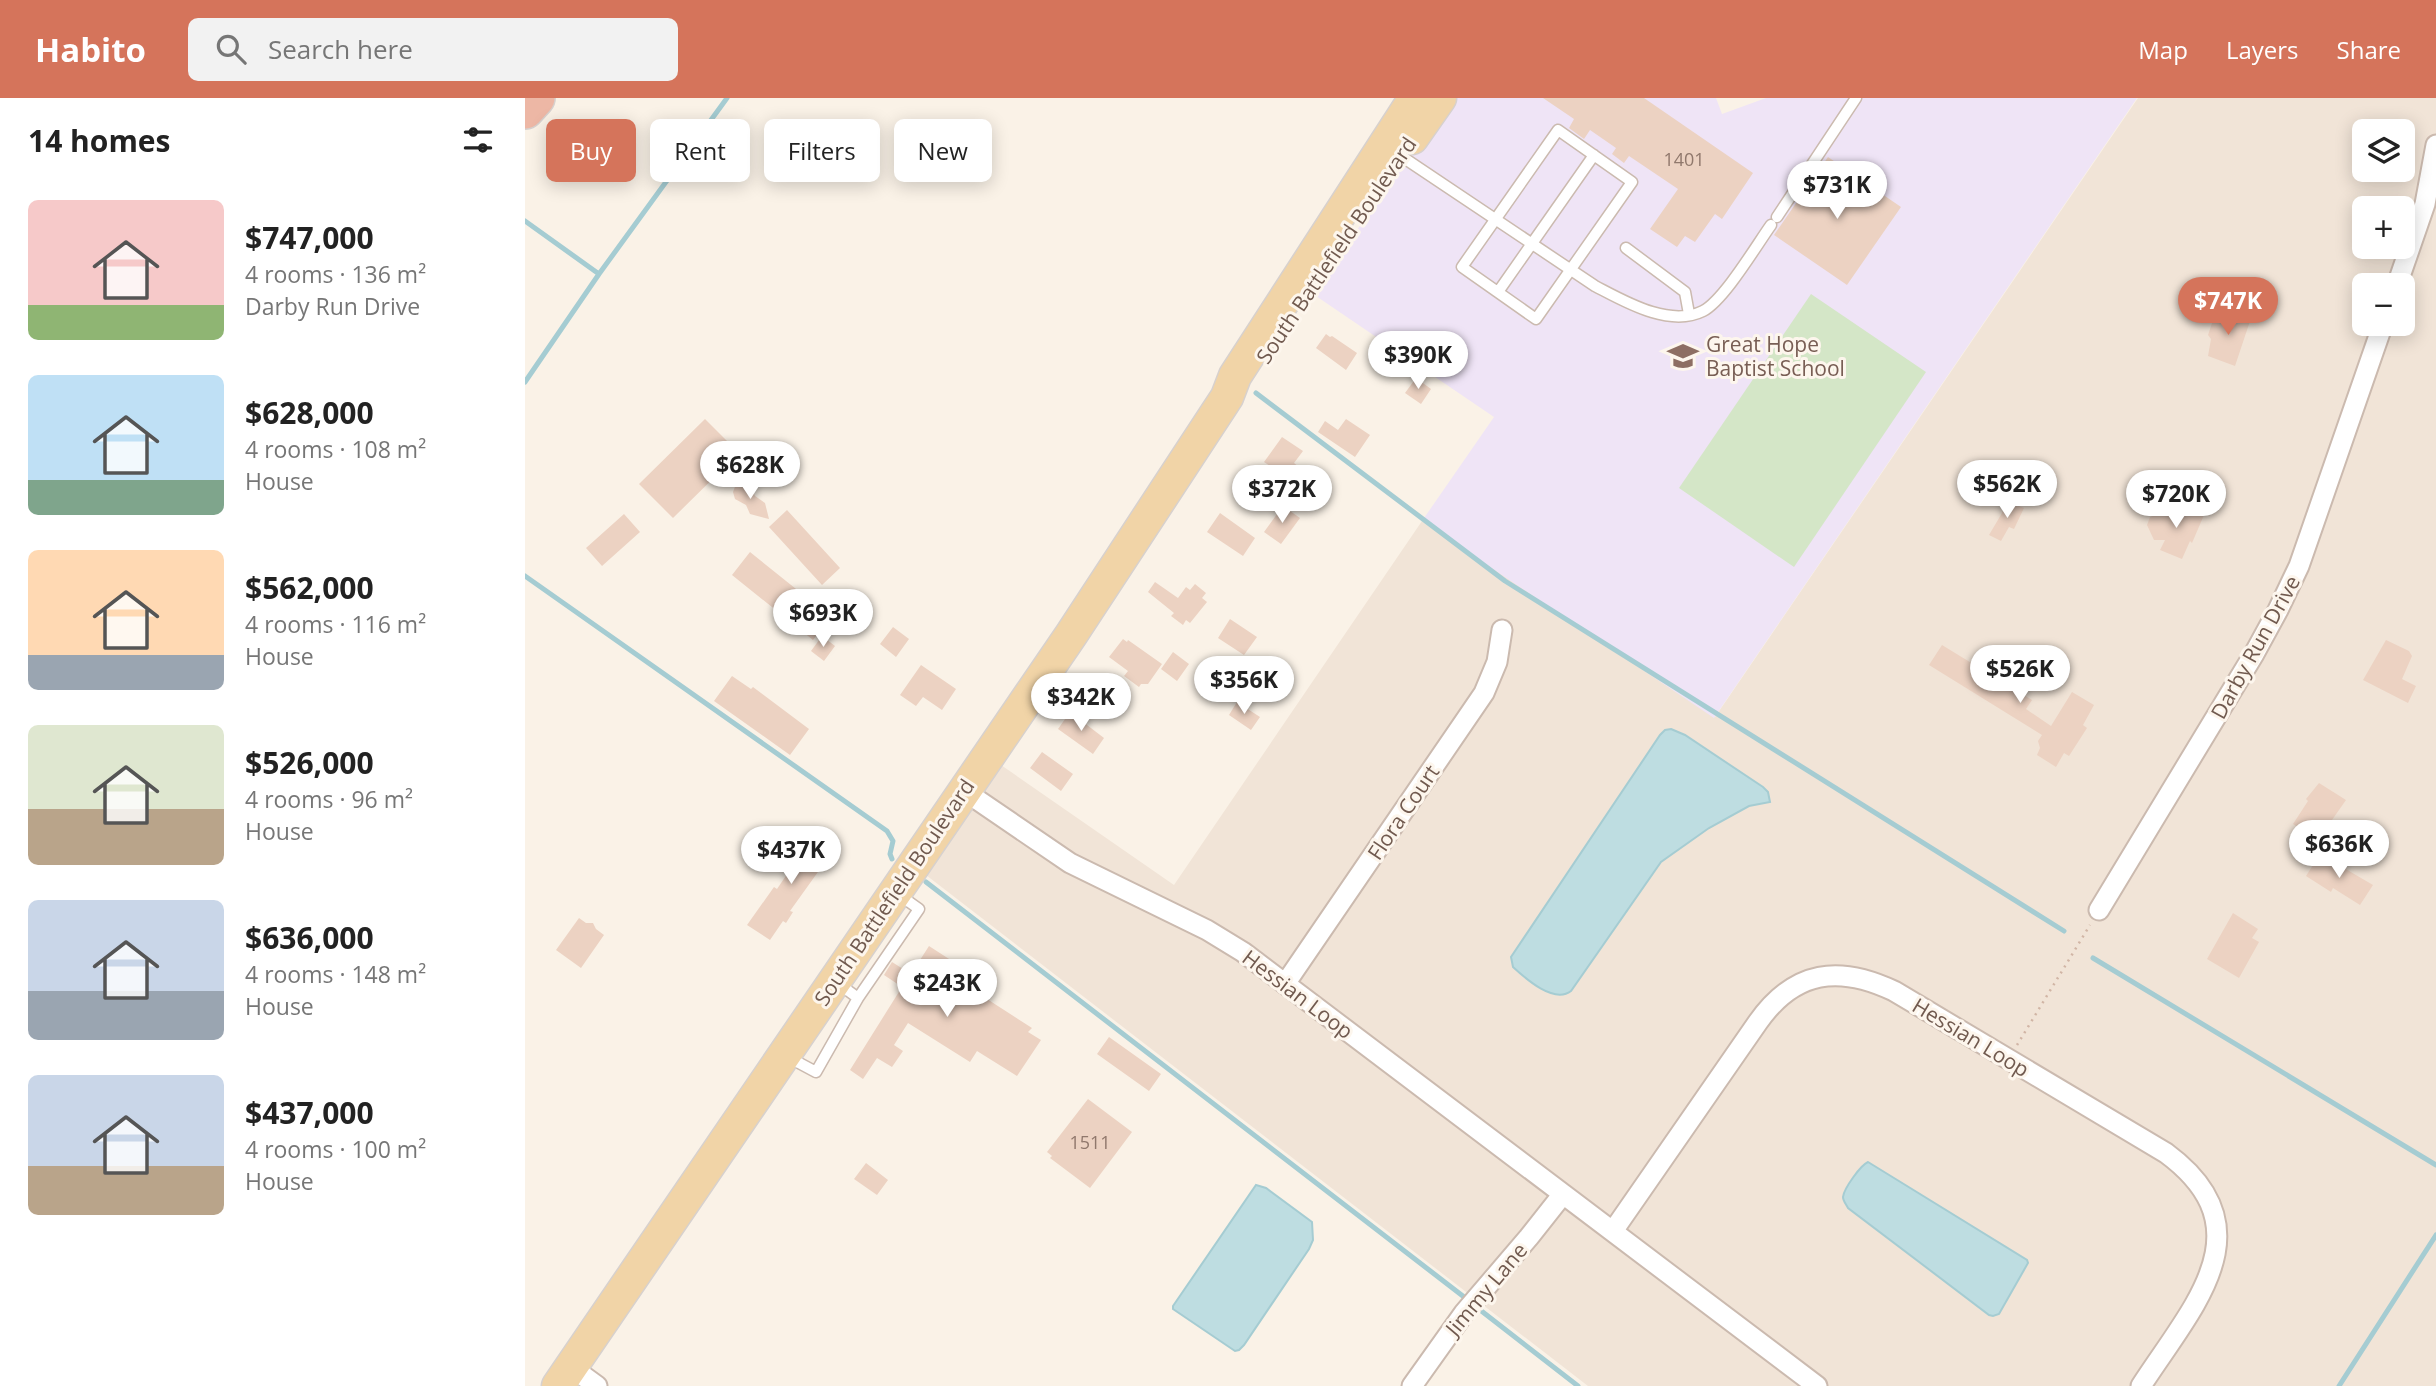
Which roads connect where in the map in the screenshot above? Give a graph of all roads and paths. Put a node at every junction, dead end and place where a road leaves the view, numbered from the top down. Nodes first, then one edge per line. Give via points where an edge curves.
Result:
1 (536, 98) edge
2 (1415, 98) edge
3 (1440, 98) edge
4 (1856, 98) edge
5 (525, 110) edge
6 (2436, 145) edge
7 (1391, 150) junction
8 (1594, 155) junction
9 (1496, 220) junction
10 (1532, 244) junction
11 (1626, 248) dead end
12 (1570, 270) junction
13 (2401, 273) edge
14 (1498, 292) junction
15 (1689, 314) junction
16 (2379, 336) edge
17 (1502, 631) dead end
18 (963, 790) junction
19 (2099, 910) joint
20 (1285, 984) junction
21 (2008, 1059) junction
22 (1563, 1194) junction
23 (1613, 1231) junction
24 (565, 1376) edge
25 (597, 1386) edge
26 (1412, 1386) edge
27 (1817, 1386) edge
28 (2141, 1386) edge

1 - 5 highway
2 - 7 main road, South Battlefield Boulevard
3 - 7 main road, South Battlefield Boulevard
4 - 15 lane via 1721,295 1703,311
6 - 13 street via 2425,204
7 - 9 lane
7 - 18 main road, South Battlefield Boulevard via 1247,382 1227,397
8 - 9 lane via 1558,130
8 - 10 lane
8 - 12 lane via 1632,182
9 - 10 lane
9 - 14 lane via 1462,267
10 - 12 lane
10 - 14 lane
11 - 15 lane via 1685,292
12 - 14 lane via 1536,319
12 - 15 lane via 1649,312
16 - 19 street, Darby Run Drive via 2299,566 2278,610
17 - 20 street, Flora Court via 1497,662 1484,693
18 - 20 street, Hessian Loop via 1070,863 1216,935
18 - 24 main road, South Battlefield Boulevard via 894,892 846,989 784,1054
19 - 21 path
20 - 22 street, Hessian Loop
21 - 23 street, Hessian Loop via 1877,983 1845,975 1804,982 1766,1010
21 - 28 street, Hessian Loop via 2166,1153 2184,1166 2210,1202 2218,1244 2210,1278
22 - 23 street, Hessian Loop
22 - 26 street, Jimmy Lane via 1464,1313
23 - 27 street, Hessian Loop
24 - 25 street

